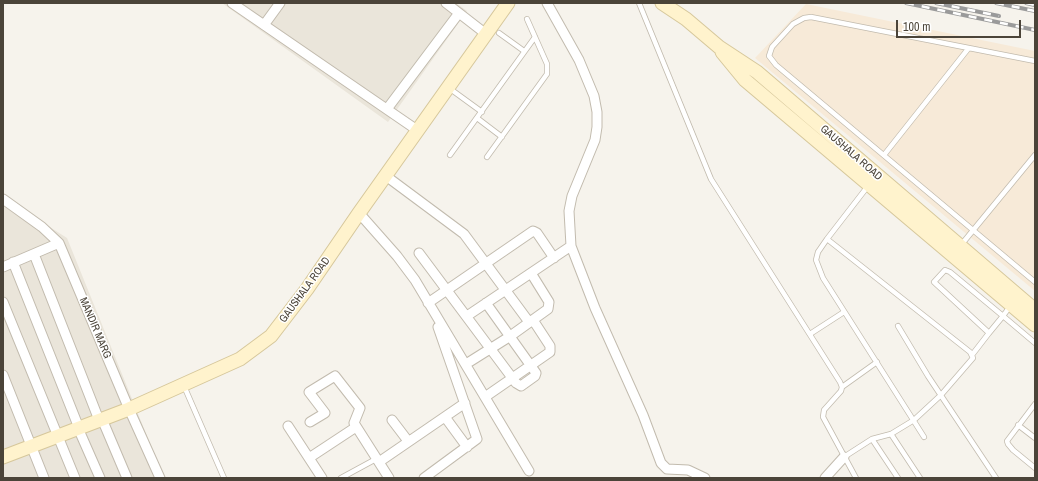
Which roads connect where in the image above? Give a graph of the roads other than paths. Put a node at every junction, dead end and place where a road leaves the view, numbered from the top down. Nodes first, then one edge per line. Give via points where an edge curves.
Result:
1 (232, 3) edge
2 (280, 3) edge
3 (446, 3) edge
4 (508, 3) edge
5 (547, 3) edge
6 (639, 3) edge
7 (662, 3) edge
8 (459, 13) junction
9 (527, 19) dead end
10 (264, 25) junction
11 (492, 33) junction
12 (535, 37) junction
13 (719, 47) junction
14 (968, 49) junction
15 (524, 51) junction
16 (1035, 61) edge
17 (448, 87) junction
18 (387, 109) junction
19 (482, 112) junction
20 (477, 118) junction
21 (417, 130) junction
22 (502, 137) junction
23 (450, 155) dead end
24 (884, 155) junction
25 (1035, 155) edge
26 (487, 157) dead end
27 (386, 176) junction
28 (869, 185) junction
29 (3, 199) edge
30 (359, 213) junction
31 (974, 230) junction
32 (827, 239) junction
33 (59, 243) junction
34 (571, 246) junction
35 (957, 251) junction
36 (419, 253) dead end
37 (34, 254) junction
38 (554, 258) junction
39 (14, 262) junction
40 (486, 262) junction
41 (3, 267) edge
42 (532, 273) junction
43 (1035, 282) edge
44 (447, 290) junction
45 (506, 290) junction
46 (3, 302) edge
47 (486, 304) junction
48 (1012, 305) junction
49 (430, 307) junction
50 (1035, 310) edge
51 (844, 312) junction
52 (467, 316) junction
53 (1003, 316) junction
54 (531, 321) junction
55 (1035, 325) edge
56 (898, 326) dead end
57 (989, 332) junction
58 (810, 334) junction
59 (509, 337) junction
60 (1035, 343) edge
61 (490, 349) junction
62 (972, 355) junction
63 (876, 362) junction
64 (466, 364) junction
65 (532, 366) junction
66 (3, 375) edge
67 (512, 379) junction
68 (184, 384) junction
69 (842, 387) junction
70 (941, 395) junction
71 (485, 397) junction
72 (465, 403) junction
73 (1034, 406) edge
74 (129, 409) junction
75 (445, 417) junction
76 (100, 419) junction
77 (392, 420) dead end
78 (914, 420) junction
79 (310, 422) dead end
80 (1018, 425) junction
81 (288, 426) dead end
82 (356, 427) junction
83 (79, 428) junction
84 (891, 434) junction
85 (57, 436) junction
86 (924, 437) dead end
87 (1035, 438) edge
88 (872, 439) junction
89 (408, 442) junction
90 (32, 446) junction
91 (467, 447) junction
92 (3, 457) edge
93 (844, 457) junction
94 (309, 458) junction
95 (378, 461) junction
96 (1035, 468) edge
97 (529, 471) dead end
98 (44, 478) edge
99 (75, 478) edge
100 (100, 478) edge
101 (127, 478) edge
102 (160, 478) edge
103 (224, 478) edge
104 (322, 478) edge
105 (341, 478) edge
106 (389, 478) edge
107 (424, 478) edge
108 (705, 478) edge
109 (825, 478) edge
110 (856, 478) edge
111 (898, 478) edge
112 (920, 478) edge
113 (996, 478) edge

1 - 10 street
2 - 10 street
3 - 8 street
4 - 11 street, GAUSHALA ROAD
5 - 34 street via 580,60 594,96 597,112 595,140 572,196 569,211
6 - 58 lane via 711,179
7 - 13 street, GAUSHALA ROAD
8 - 11 street
8 - 18 street
9 - 12 lane
10 - 18 street
11 - 15 lane
11 - 17 street, GAUSHALA ROAD
12 - 15 lane
12 - 22 lane via 547,64 547,74
13 - 28 street via 746,80
13 - 35 street, GAUSHALA ROAD via 757,72
14 - 16 lane
14 - 24 lane
14 - 24 lane via 811,17 798,20 772,47 769,56 771,61
15 - 19 lane
17 - 19 lane
17 - 21 street, GAUSHALA ROAD
18 - 21 street
19 - 20 lane
20 - 22 lane
20 - 23 lane
21 - 27 street, GAUSHALA ROAD
22 - 26 lane
24 - 31 lane
25 - 31 lane
27 - 30 street, GAUSHALA ROAD
27 - 40 street via 457,228
28 - 32 lane
28 - 35 street
29 - 33 street, MANDIR MARG via 42,227
30 - 49 street via 397,256
30 - 68 street, GAUSHALA ROAD via 271,336 240,359
31 - 35 lane
31 - 43 lane
32 - 51 lane via 816,260 823,278
32 - 62 lane
33 - 37 street
33 - 74 street, MANDIR MARG
34 - 38 street
34 - 108 street via 661,463 667,469 688,470
35 - 48 street
35 - 50 street, GAUSHALA ROAD
36 - 44 street
37 - 39 street
37 - 76 street
38 - 40 street via 533,230
38 - 42 street
39 - 41 street
39 - 83 street
40 - 44 street
40 - 45 street
42 - 45 street
42 - 54 street via 550,306
44 - 49 street
44 - 52 street
45 - 47 street
45 - 54 street
46 - 85 street
47 - 52 street
47 - 59 street
48 - 53 lane
48 - 55 street
49 - 64 street
49 - 72 street
51 - 58 lane
51 - 63 lane
52 - 61 street
53 - 57 lane
53 - 57 lane via 950,272 945,270 934,282
53 - 60 lane
54 - 59 street
54 - 65 street via 551,349 548,355
56 - 70 lane
57 - 62 lane
58 - 69 lane
59 - 61 street
59 - 65 street
61 - 64 street
61 - 67 street
62 - 70 lane via 973,358
63 - 69 lane
63 - 78 lane
64 - 71 street
65 - 67 street via 535,376 522,386 518,386
66 - 90 street
67 - 71 street
68 - 74 street, GAUSHALA ROAD
68 - 103 lane
69 - 93 lane via 824,410 823,417
70 - 78 lane
70 - 113 lane
71 - 97 street
72 - 75 street
72 - 91 street via 477,439
73 - 80 lane
74 - 76 street, GAUSHALA ROAD
74 - 102 street, MANDIR MARG
75 - 89 street
75 - 91 street
76 - 83 street, GAUSHALA ROAD
76 - 101 street
77 - 89 street
78 - 84 lane
78 - 86 lane
79 - 82 street via 325,412 310,392 335,376 360,408 354,423
80 - 87 lane
80 - 96 lane via 1009,436 1008,444
81 - 94 street
82 - 94 street
82 - 95 street
83 - 85 street, GAUSHALA ROAD
83 - 100 street
84 - 88 lane
84 - 112 lane
85 - 90 street, GAUSHALA ROAD
85 - 99 street
88 - 93 lane
88 - 111 lane
89 - 95 street
90 - 92 street, GAUSHALA ROAD
90 - 98 street
91 - 107 street
93 - 109 street
93 - 110 lane
94 - 104 street
95 - 105 lane
95 - 106 street

